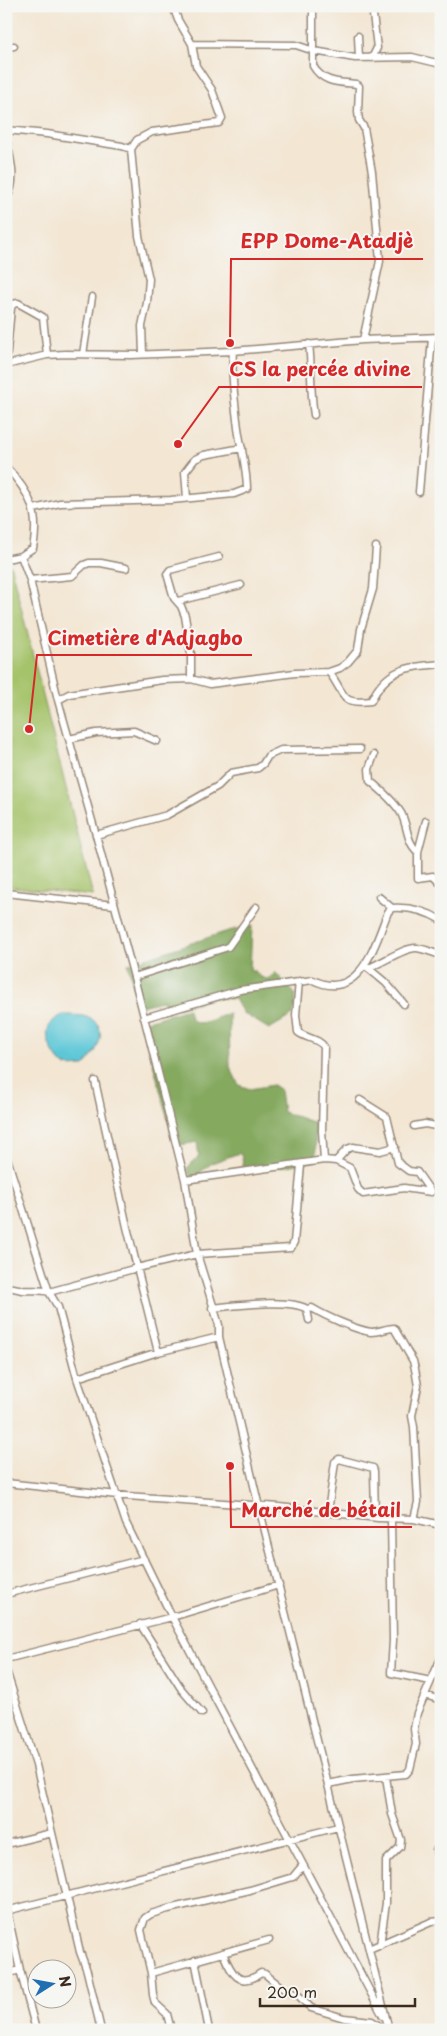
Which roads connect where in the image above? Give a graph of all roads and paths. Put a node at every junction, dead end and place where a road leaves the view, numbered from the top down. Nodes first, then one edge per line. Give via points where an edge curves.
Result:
1 (173, 6) edge
2 (372, 6) edge
3 (313, 13) dead end
4 (358, 36) dead end
5 (192, 44) junction
6 (14, 46) dead end
7 (6, 47) edge
8 (312, 50) junction
9 (359, 58) junction
10 (372, 58) junction
11 (441, 64) edge
12 (6, 130) edge
13 (6, 138) edge
14 (131, 149) junction
15 (6, 199) edge
16 (92, 297) dead end
17 (441, 337) edge
18 (432, 338) junction
19 (364, 340) junction
20 (309, 344) junction
21 (233, 351) junction
22 (83, 354) junction
23 (142, 354) junction
24 (47, 355) junction
25 (6, 363) edge
26 (314, 415) dead end
27 (242, 448) junction
28 (6, 467) edge
29 (420, 492) dead end
30 (187, 498) junction
31 (34, 509) junction
32 (376, 547) dead end
33 (21, 556) junction
34 (219, 557) dead end
35 (6, 559) edge
36 (126, 568) dead end
37 (30, 580) junction
38 (241, 585) dead end
39 (178, 601) junction
40 (441, 664) edge
41 (330, 672) junction
42 (190, 679) junction
43 (58, 700) junction
44 (68, 739) junction
45 (157, 741) dead end
46 (360, 749) dead end
47 (374, 755) dead end
48 (426, 821) dead end
49 (96, 835) junction
50 (418, 852) junction
51 (441, 884) edge
52 (6, 893) edge
53 (379, 897) dead end
54 (114, 905) junction
55 (256, 907) dead end
56 (392, 908) junction
57 (441, 920) edge
58 (441, 955) edge
59 (366, 967) junction
60 (134, 977) junction
61 (299, 981) junction
62 (404, 1004) dead end
63 (144, 1018) junction
64 (95, 1080) dead end
65 (360, 1100) dead end
66 (414, 1126) dead end
67 (441, 1127) edge
68 (395, 1147) junction
69 (6, 1155) edge
70 (324, 1160) junction
71 (336, 1161) junction
72 (301, 1164) junction
73 (185, 1180) junction
74 (197, 1254) junction
75 (137, 1268) junction
76 (6, 1288) edge
77 (49, 1292) junction
78 (212, 1308) junction
79 (307, 1309) junction
80 (309, 1320) dead end
81 (220, 1337) junction
82 (158, 1352) junction
83 (77, 1378) junction
84 (6, 1483) edge
85 (117, 1495) junction
86 (259, 1507) junction
87 (328, 1512) junction
88 (375, 1518) junction
89 (391, 1519) junction
90 (414, 1519) junction
91 (441, 1526) edge
92 (144, 1559) junction
93 (278, 1585) junction
94 (6, 1594) edge
95 (172, 1617) junction
96 (140, 1624) junction
97 (441, 1658) edge
98 (6, 1659) edge
99 (6, 1670) edge
100 (431, 1681) junction
101 (425, 1695) junction
102 (441, 1700) edge
103 (202, 1713) dead end
104 (386, 1777) junction
105 (328, 1784) junction
106 (338, 1826) junction
107 (52, 1833) junction
108 (289, 1839) junction
109 (6, 1844) edge
110 (436, 1850) dead end
111 (303, 1865) junction
112 (293, 1877) junction
113 (441, 1877) edge
114 (310, 1879) junction
115 (66, 1896) junction
116 (7, 1911) edge
117 (441, 1920) edge
118 (269, 1940) dead end
119 (380, 1945) junction
120 (369, 1949) junction
121 (222, 1953) junction
122 (195, 1960) junction
123 (20, 1970) junction
124 (151, 1972) junction
125 (6, 1974) edge
126 (387, 2028) edge
127 (36, 2030) edge
128 (101, 2030) edge
129 (171, 2030) edge
130 (209, 2030) edge

1 - 5 street
2 - 10 street via 377,48
3 - 8 street
4 - 9 street
5 - 8 street via 296,45
5 - 14 street via 196,66 212,90 222,118 219,123 152,132 138,140
6 - 7 street
8 - 9 street
8 - 19 street via 316,72 327,80 359,86 358,112 373,179 380,261
9 - 10 street
10 - 11 street via 412,57
12 - 14 street
13 - 15 street via 12,162 12,190
14 - 23 street via 139,236 149,279 142,326
16 - 22 street
17 - 18 street
18 - 19 street
18 - 29 street
19 - 20 street
20 - 21 street
20 - 26 street
21 - 23 street
21 - 27 street via 234,396
22 - 23 street
22 - 24 street
24 - 25 street
24 - 25 street via 44,317 18,303 11,308
27 - 30 street via 195,459 185,472
27 - 30 street via 247,489 234,494
28 - 31 street via 17,478
30 - 31 street via 60,503
31 - 33 street via 33,548
32 - 41 street via 373,589 358,650 348,662
33 - 35 street
33 - 37 street
34 - 39 street via 167,571 174,598
36 - 37 street via 89,563 72,576
37 - 43 street
38 - 39 street
39 - 42 street via 189,634
40 - 41 street via 396,671 377,689 372,701 363,702 344,698
41 - 42 street via 210,684
42 - 43 street via 69,694
43 - 44 street
44 - 45 street via 96,733 134,731
44 - 49 street
46 - 49 street via 281,750 268,756 258,768 231,773 218,786 167,815
47 - 50 street via 369,769 370,781 394,803 411,846
48 - 50 street
49 - 54 street
50 - 51 street via 418,878 433,876
52 - 54 street
53 - 56 street
54 - 60 street
55 - 60 street via 228,947
56 - 57 street via 406,907
56 - 59 street
58 - 59 street via 411,948
59 - 61 street via 344,984
59 - 62 street
60 - 63 street
61 - 63 street via 240,990
61 - 70 street via 298,1032 321,1042 324,1047
63 - 73 street
64 - 75 street
65 - 68 street via 387,1117
66 - 67 street
68 - 71 street via 373,1151 353,1146
68 - 71 street via 398,1163 409,1171 417,1172 431,1192 404,1188 363,1194 350,1168
69 - 77 street
70 - 71 street
70 - 72 street
72 - 73 street
72 - 74 street via 291,1248
73 - 74 street
74 - 75 street
74 - 78 street
75 - 77 street
75 - 82 street
76 - 77 street
77 - 83 street via 58,1308
78 - 79 street via 263,1304
78 - 81 street
79 - 80 street
79 - 90 street via 312,1308 352,1327 373,1332 394,1328 413,1361 418,1386 412,1416 418,1502
81 - 82 street
81 - 86 street
82 - 83 street
83 - 85 street
84 - 85 street
85 - 86 street
85 - 92 street via 126,1523
86 - 87 street
86 - 93 street
87 - 88 street
87 - 88 street via 335,1462 339,1459 372,1468 375,1475
88 - 89 street
89 - 90 street
89 - 100 street via 391,1673
90 - 91 street
92 - 94 street
92 - 95 street
93 - 95 street
93 - 105 street
95 - 96 street
95 - 108 street
96 - 98 street
96 - 103 street via 182,1690
97 - 100 street
99 - 107 street via 36,1765
100 - 101 street
101 - 102 street
101 - 104 street via 415,1719 416,1744 410,1769 406,1774
104 - 105 street
104 - 119 street via 392,1814 401,1840 400,1847 386,1861 386,1903
105 - 106 street
106 - 108 street
106 - 120 street
107 - 109 street
107 - 115 street
108 - 111 street
108 - 115 street
110 - 113 street
111 - 112 street
111 - 114 street
112 - 114 street
112 - 124 street via 145,1918 141,1930
114 - 126 street
115 - 116 street
115 - 128 street
116 - 123 street
117 - 119 street
118 - 121 street
119 - 120 street
120 - 126 street
121 - 122 street
121 - 126 street via 231,1972 241,1979 248,1981 265,1974 284,1990 299,1996 311,2008 344,2018 372,2021
122 - 124 street
122 - 130 street
123 - 125 street
123 - 127 street
124 - 129 street via 155,2003 167,2014

